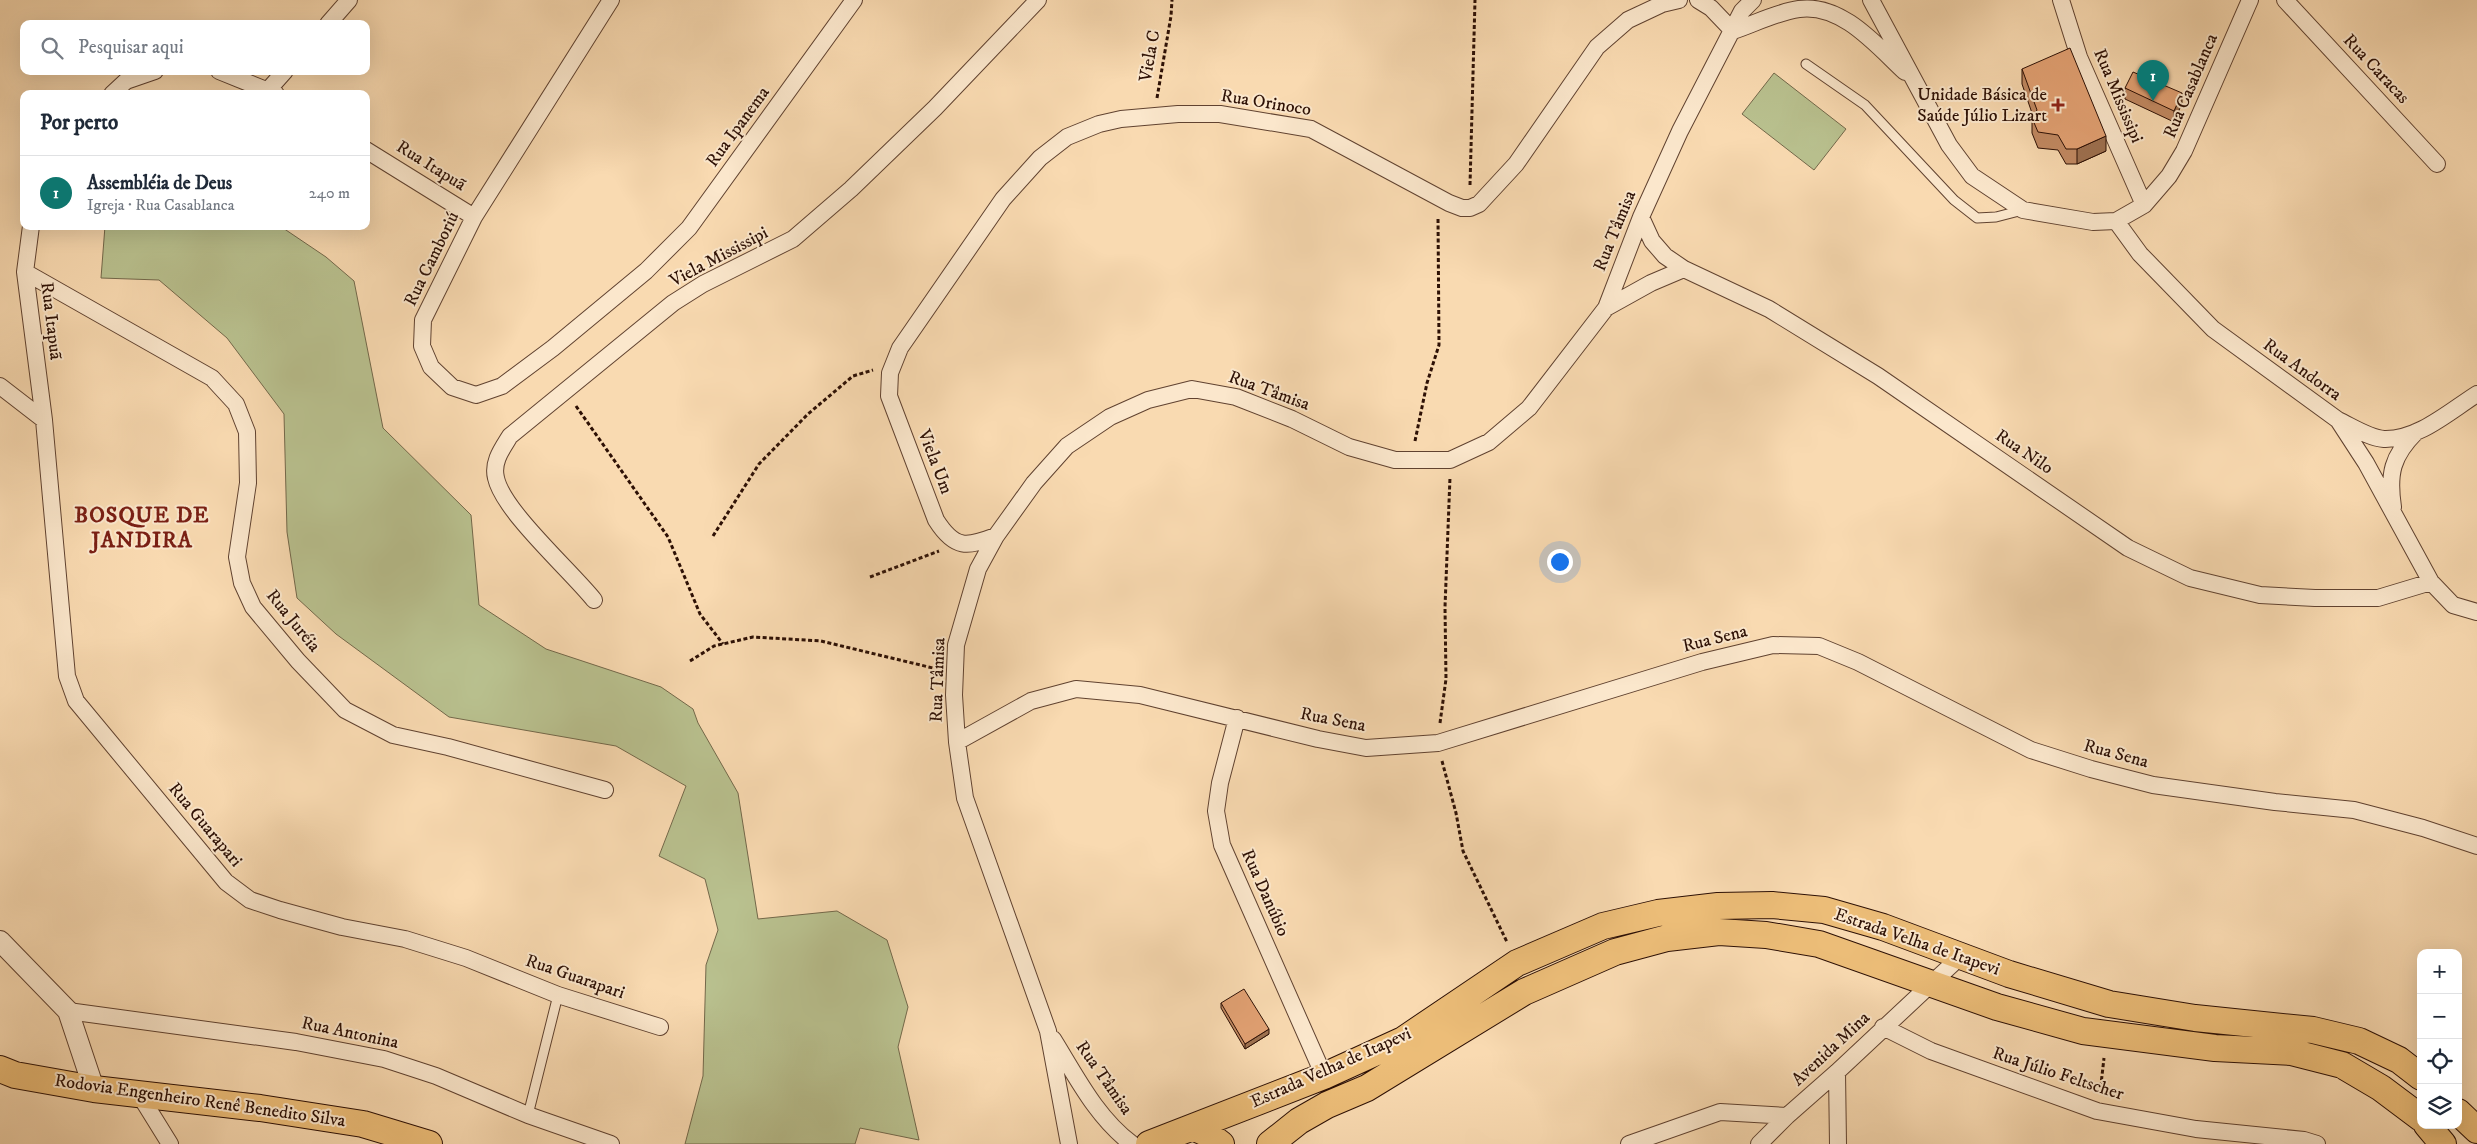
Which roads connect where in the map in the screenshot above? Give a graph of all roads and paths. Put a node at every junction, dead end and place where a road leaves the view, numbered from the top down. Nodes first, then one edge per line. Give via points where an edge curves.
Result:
1 (350, 0) edge
2 (611, 0) edge
3 (854, 0) edge
4 (1038, 0) edge
5 (1172, 0) edge
6 (1475, 0) edge
7 (1680, 0) edge
8 (1698, 0) edge
9 (1753, 0) edge
10 (1871, 0) edge
11 (2061, 0) edge
12 (2250, 0) edge
13 (2285, 0) edge
14 (332, 20) edge
15 (1733, 31) junction
16 (1806, 64) dead end
17 (143, 75) edge
18 (229, 75) edge
19 (283, 75) edge
20 (1914, 80) junction
21 (116, 90) edge
22 (267, 90) edge
23 (273, 90) edge
24 (1153, 116) junction
25 (370, 152) edge
26 (2438, 164) dead end
27 (1438, 197) junction
28 (2144, 205) junction
29 (1470, 208) junction
30 (2023, 210) junction
31 (474, 217) junction
32 (1641, 217) junction
33 (2116, 221) junction
34 (30, 230) edge
35 (1684, 270) junction
36 (646, 271) joint
37 (25, 272) junction
38 (1606, 308) junction
39 (900, 348) joint
40 (893, 365) junction
41 (0, 386) edge
42 (565, 391) junction
43 (2477, 394) edge
44 (44, 420) junction
45 (2338, 420) junction
46 (2416, 432) junction
47 (1411, 460) junction
48 (1450, 460) junction
49 (2394, 519) junction
50 (713, 536) dead end
51 (996, 536) junction
52 (959, 544) junction
53 (870, 578) dead end
54 (2431, 582) junction
55 (594, 600) dead end
56 (2477, 612) edge
57 (723, 644) junction
58 (690, 661) dead end
59 (955, 673) junction
60 (1237, 718) junction
61 (957, 742) junction
62 (1438, 743) junction
63 (605, 790) dead end
64 (2477, 846) edge
65 (0, 940) edge
66 (1961, 956) junction
67 (1517, 963) junction
68 (1930, 983) junction
69 (558, 995) junction
70 (68, 1011) junction
71 (660, 1027) dead end
72 (1883, 1027) junction
73 (1048, 1031) junction
74 (2104, 1058) dead end
75 (0, 1069) edge
76 (1836, 1072) junction
77 (2417, 1074) edge
78 (1324, 1076) junction
79 (94, 1089) junction
80 (139, 1094) junction
81 (2098, 1111) junction
82 (528, 1115) junction
83 (2417, 1115) edge
84 (1787, 1116) junction
85 (2462, 1116) edge
86 (1193, 1127) junction
87 (2430, 1129) edge
88 (2477, 1130) edge
89 (170, 1144) edge
90 (429, 1144) edge
91 (610, 1144) edge
92 (1069, 1144) edge
93 (1132, 1144) edge
94 (1149, 1144) edge
95 (1221, 1144) edge
96 (1270, 1144) edge
97 (1629, 1144) edge
98 (1759, 1144) edge
99 (1838, 1144) edge
100 (2317, 1144) edge
101 (2443, 1144) edge

1 - 14 street
2 - 31 street, Rua Camboriú
3 - 36 street, Rua Ipanema via 689,228
4 - 42 street, Viela Mississipi via 935,108 793,240 703,284 673,303
5 - 24 path, Viela C
6 - 29 path
7 - 29 street via 1662,4 1628,20 1596,47 1516,164 1490,194
8 - 15 street via 1725,20
9 - 15 street, Rua Tâmisa via 1742,11
10 - 20 street
11 - 28 street, Rua Mississipi via 2079,57
12 - 28 street, Rua Casablanca via 2184,151 2169,176
13 - 26 street, Rua Caracas
15 - 20 street via 1799,9 1824,11 1846,21
15 - 32 street, Rua Tâmisa via 1680,131
16 - 30 lane via 1865,104 1954,200 1977,218
17 - 21 street via 126,81
18 - 22 street
19 - 23 street
20 - 30 street via 1949,145 1972,176
24 - 27 street, Rua Orinoco via 1220,114 1311,129
24 - 39 street, Rua Orinoco via 1099,124 1067,137 1040,158 1003,199
25 - 31 street, Rua Itapuã
27 - 29 street, Rua Orinoco via 1462,208
27 - 47 path via 1439,345 1427,383
28 - 33 street, Rua Casablanca
30 - 33 street via 2093,222
31 - 36 street, Rua Camboriú via 423,320 422,346 431,367 452,387 476,395 502,386
32 - 35 street, Rua Nilo via 1652,241
32 - 38 street, Rua Tâmisa
33 - 45 street, Rua Andorra via 2147,261 2213,329
34 - 37 street, Rua Itapuã
35 - 38 street via 1651,283
35 - 54 street, Rua Nilo via 1769,309 1878,376 2128,548 2190,578 2260,595 2315,598 2378,598
37 - 44 street, Rua Itapuã
37 - 63 street, Rua Juréia via 212,378 236,404 247,432 248,483 238,557 242,583 253,607 345,710 393,735
38 - 48 street, Rua Tâmisa via 1529,408 1489,442
39 - 40 street, Viela Um
40 - 50 path via 853,376 808,414 759,464
40 - 52 street, Viela Um via 889,396 936,520 946,535
41 - 44 street
42 - 55 street, Viela Mississipi via 510,436 496,458 496,478 505,500
42 - 57 path via 668,537 700,614
43 - 46 street
44 - 69 street, Rua Guarapari via 67,676 76,701 226,882 250,900 342,927 405,939 458,955
45 - 46 street via 2383,439
45 - 49 street, Rua Andorra via 2366,463
46 - 49 street via 2397,455 2390,479
47 - 48 street, Rua Tâmisa
47 - 51 street, Rua Tâmisa via 1395,460 1348,447 1292,419 1236,397 1192,388 1148,400 1110,417 1067,446 1034,482
48 - 62 path via 1446,679
49 - 54 street, Rua Andorra
51 - 52 street via 973,545
51 - 59 street, Rua Tâmisa via 978,569 969,595 956,645
52 - 53 path
54 - 56 street, Rua Andorra via 2453,605
57 - 58 path
57 - 59 path via 753,637 821,641
59 - 61 street, Rua Tâmisa
60 - 61 street, Rua Sena via 1140,695 1076,688 1031,701
60 - 62 street, Rua Sena via 1366,748
60 - 78 street, Rua Danúbio via 1216,811 1222,845
61 - 73 street, Rua Tâmisa via 966,798
62 - 64 street, Rua Sena via 1702,662 1773,645 1819,646 1858,662 2031,750 2091,770 2153,785 2354,810
62 - 67 path via 1463,851
65 - 70 street
66 - 67 main road, Estrada Velha de Itapevi via 1883,927 1832,913 1772,905 1718,906 1658,913 1603,926
66 - 68 street, Avenida Mina
66 - 77 main road, Estrada Velha de Itapevi via 2109,1004 2195,1018 2313,1030 2359,1040 2399,1060
67 - 78 main road, Estrada Velha de Itapevi via 1403,1040
68 - 72 street, Avenida Mina
68 - 83 main road, Estrada Velha de Itapevi via 1997,1007 2083,1031 2215,1048 2291,1052 2342,1065
68 - 96 main road, Estrada Velha de Itapevi via 1819,944 1766,935 1719,932 1667,938 1615,952 1524,992 1366,1088 1299,1121
69 - 71 street, Rua Guarapari
69 - 82 lane
70 - 79 street
70 - 82 street, Rua Antonina via 296,1042 384,1059 436,1076
72 - 76 street, Avenida Mina
72 - 81 street, Rua Júlio Feltscher via 1932,1051
73 - 92 street, Rua Tâmisa
73 - 93 street, Rua Tâmisa via 1096,1108 1115,1131
74 - 81 path
75 - 79 main road, Rodovia Engenheiro Renê Benedito Silva via 15,1075
76 - 84 street, Avenida Mina
76 - 99 street
78 - 86 main road, Estrada Velha de Itapevi
79 - 80 main road, Rodovia Engenheiro Renê Benedito Silva
80 - 89 street
80 - 90 main road, Rodovia Engenheiro Renê Benedito Silva via 363,1124
81 - 100 street, Rua Júlio Feltscher via 2196,1129
82 - 91 street, Rua Antonina
84 - 97 street via 1720,1112
84 - 98 street, Avenida Mina
85 - 88 main road
86 - 94 main road, Estrada Velha de Itapevi
86 - 95 main road
87 - 101 main road

